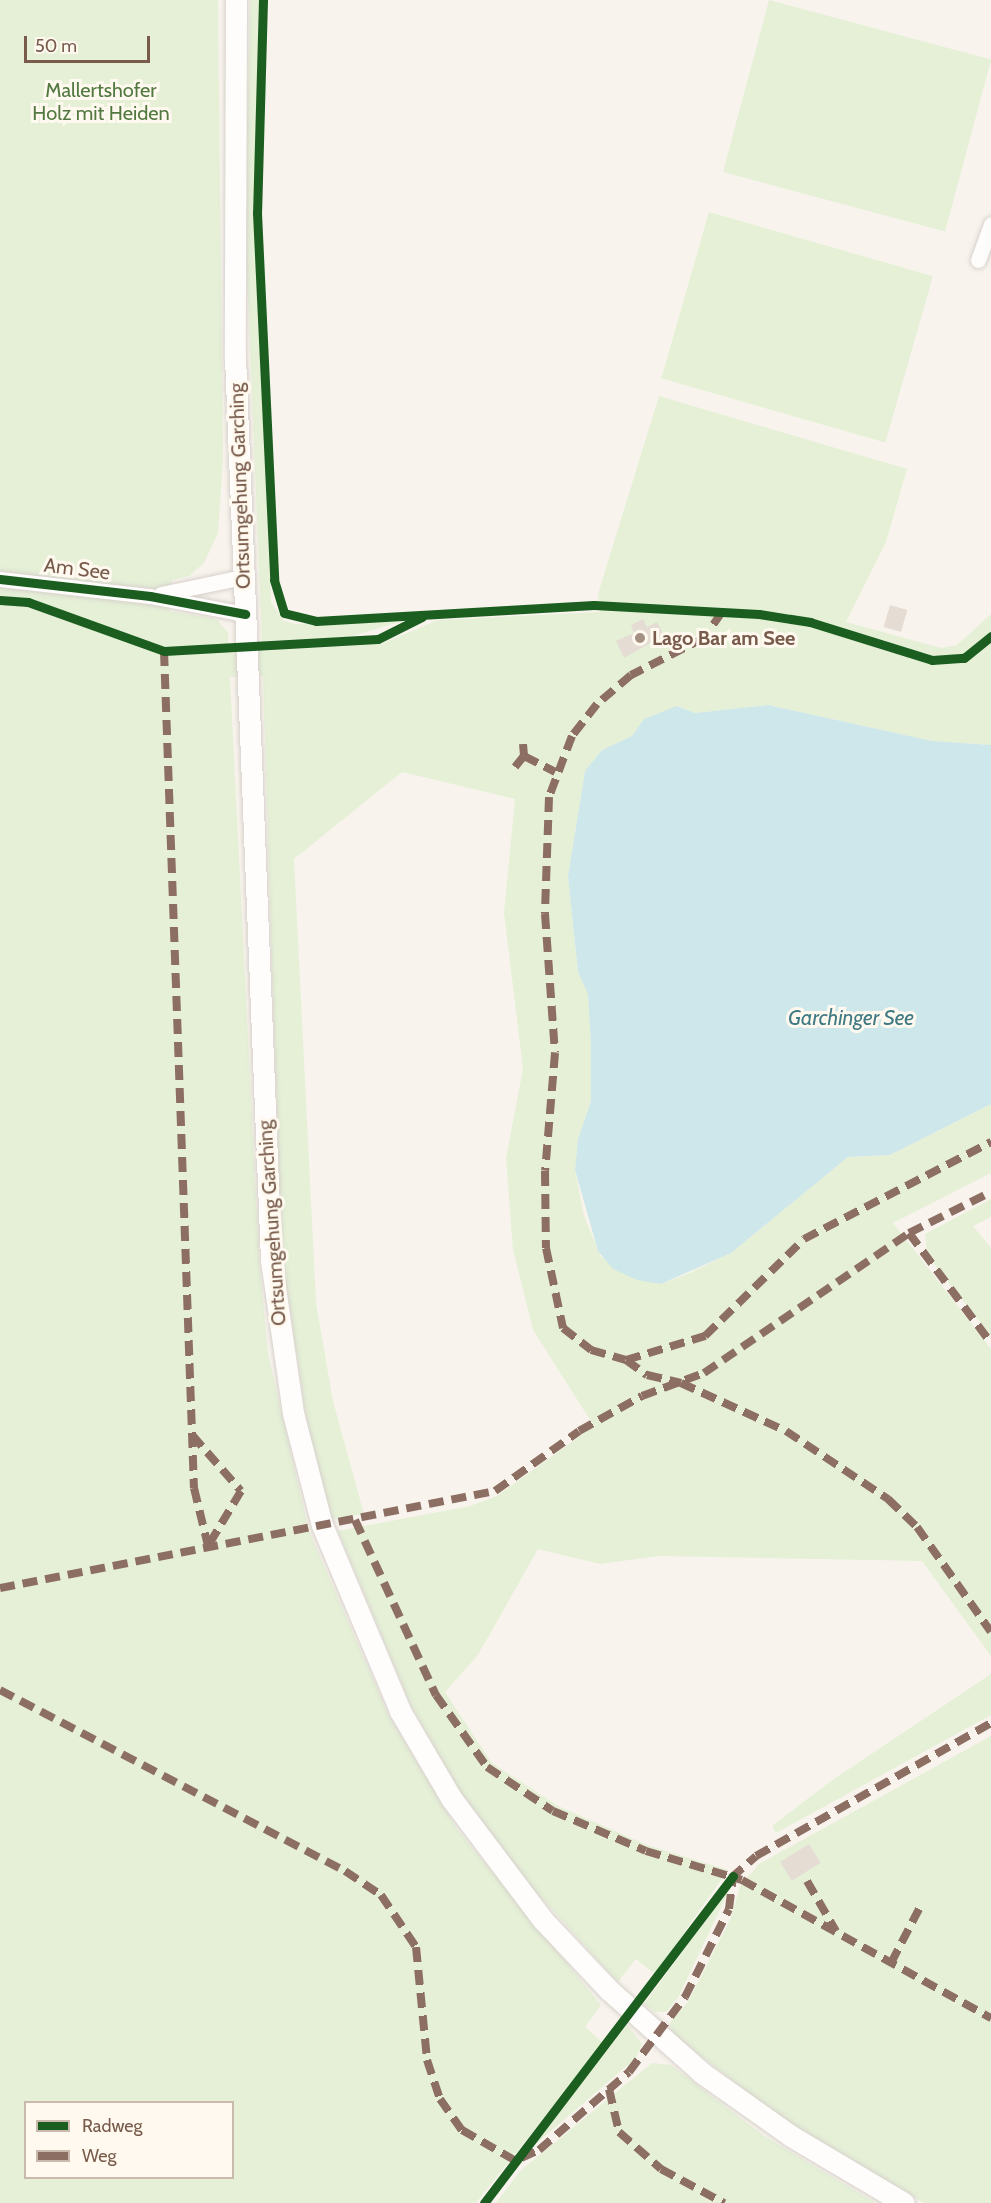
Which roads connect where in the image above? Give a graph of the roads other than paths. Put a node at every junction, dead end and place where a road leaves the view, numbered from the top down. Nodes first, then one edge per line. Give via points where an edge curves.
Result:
1 (236, 0) edge
2 (991, 224) edge
3 (978, 260) dead end
4 (243, 577) junction
5 (0, 579) edge
6 (150, 596) junction
7 (245, 614) junction
8 (904, 2203) edge

1 - 4 main road, Ortsumgehung Garching via 232,204
2 - 3 street
4 - 6 street
4 - 7 main road, Ortsumgehung Garching
5 - 6 street, Am See
6 - 7 street
7 - 8 main road, Ortsumgehung Garching via 271,1260 293,1413 345,1589 400,1711 451,1798 508,1879 576,1958 657,2035 741,2102

